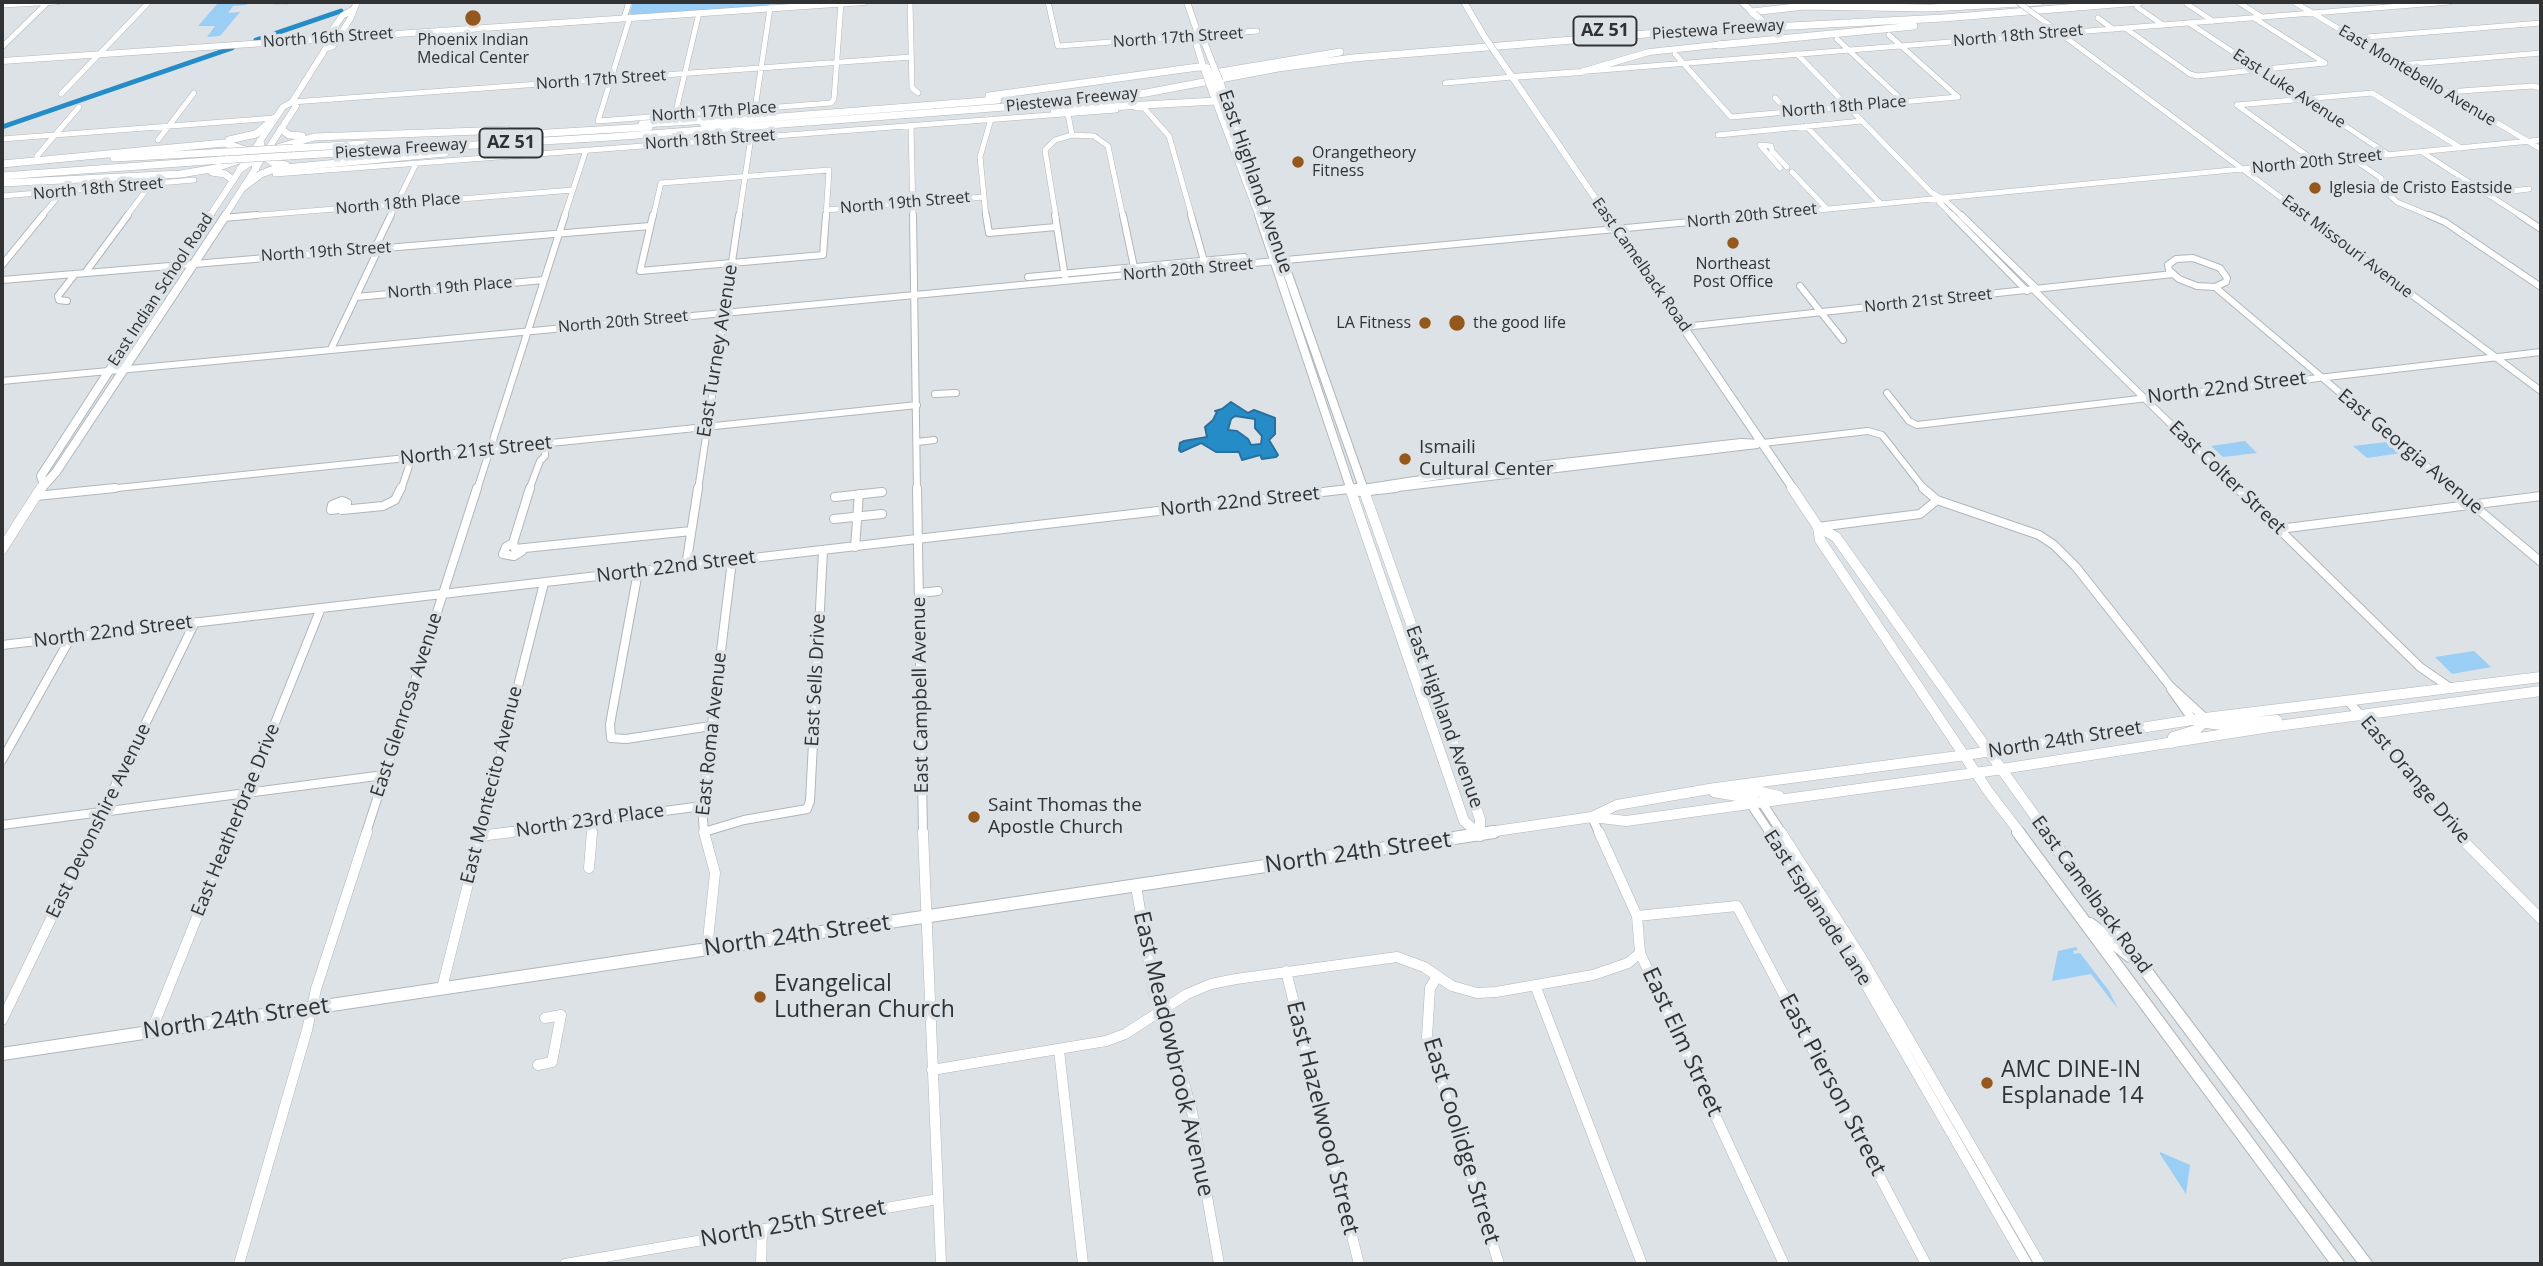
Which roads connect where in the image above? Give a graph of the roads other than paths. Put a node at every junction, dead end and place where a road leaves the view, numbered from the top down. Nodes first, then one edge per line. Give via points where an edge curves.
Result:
1 (48, 2) edge
2 (57, 2) edge
3 (149, 2) edge
4 (277, 2) edge
5 (285, 2) edge
6 (357, 2) edge
7 (629, 2) edge
8 (864, 2) edge
9 (910, 2) edge
10 (1048, 2) edge
11 (1187, 2) edge
12 (1464, 2) edge
13 (1742, 2) edge
14 (1748, 2) edge
15 (2018, 2) edge
16 (2039, 2) edge
17 (2069, 2) edge
18 (2238, 2) edge
19 (2294, 2) edge
20 (2449, 2) edge
21 (841, 3) edge
22 (7, 4) edge
23 (2187, 4) dead end
24 (2138, 5) edge
25 (769, 8) junction
26 (1777, 8) junction
27 (2059, 9) junction
28 (352, 10) junction
29 (699, 13) junction
30 (1753, 13) junction
31 (2312, 13) junction
32 (2263, 17) junction
33 (627, 18) junction
34 (2098, 18) dead end
35 (2253, 18) junction
36 (2213, 21) junction
37 (2189, 23) junction
38 (2541, 23) edge
39 (2163, 25) junction
40 (2125, 28) junction
41 (2113, 29) junction
42 (1257, 31) dead end
43 (1773, 32) junction
44 (2060, 33) junction
45 (1889, 35) dead end
46 (338, 37) junction
47 (1199, 37) junction
48 (327, 38) junction
49 (1795, 38) junction
50 (2355, 38) junction
51 (1837, 39) dead end
52 (1718, 45) junction
53 (1902, 46) junction
54 (2, 47) edge
55 (326, 48) junction
56 (1730, 50) dead end
57 (1849, 50) junction
58 (2541, 53) edge
59 (101, 54) junction
60 (1675, 54) dead end
61 (1797, 54) junction
62 (911, 57) junction
63 (1739, 59) junction
64 (2, 61) edge
65 (836, 63) junction
66 (1684, 64) junction
67 (2399, 65) junction
68 (762, 68) junction
69 (1207, 68) junction
70 (1587, 71) junction
71 (2262, 71) junction
72 (685, 74) junction
73 (1512, 77) junction
74 (611, 79) junction
75 (1215, 83) junction
76 (1445, 83) dead end
77 (2539, 87) edge
78 (2446, 92) junction
79 (194, 93) dead end
80 (918, 93) dead end
81 (61, 94) dead end
82 (1775, 98) dead end
83 (2302, 98) junction
84 (1216, 101) junction
85 (1226, 101) junction
86 (292, 102) junction
87 (1904, 102) junction
88 (79, 107) dead end
89 (1848, 107) junction
90 (755, 109) junction
91 (1788, 112) junction
92 (1068, 114) junction
93 (675, 115) junction
94 (275, 118) junction
95 (808, 118) junction
96 (991, 120) junction
97 (1862, 121) junction
98 (736, 124) junction
99 (911, 125) junction
100 (168, 126) junction
101 (1806, 126) junction
102 (281, 129) junction
103 (55, 135) junction
104 (1072, 135) junction
105 (1718, 135) dead end
106 (322, 136) junction
107 (751, 137) junction
108 (2, 139) edge
109 (158, 140) dead end
110 (274, 140) joint
111 (2541, 140) edge
112 (260, 141) joint
113 (2528, 141) junction
114 (207, 143) junction
115 (2461, 148) junction
116 (2541, 149) edge
117 (586, 150) junction
118 (2423, 152) junction
119 (258, 154) junction
120 (2389, 155) junction
121 (37, 156) dead end
122 (2353, 159) junction
123 (2316, 162) junction
124 (416, 163) junction
125 (310, 164) junction
126 (2, 166) edge
127 (256, 168) joint
128 (240, 169) joint
129 (2243, 169) junction
130 (1786, 170) junction
131 (181, 174) junction
132 (275, 174) dead end
133 (2, 176) edge
134 (745, 176) junction
135 (1250, 178) junction
136 (194, 180) dead end
137 (233, 180) junction
138 (2, 183) edge
139 (150, 184) junction
140 (244, 186) junction
141 (2529, 189) dead end
142 (573, 190) junction
143 (62, 191) junction
144 (2486, 194) junction
145 (2, 196) edge
146 (983, 197) junction
147 (1938, 198) junction
148 (912, 203) junction
149 (396, 204) junction
150 (1881, 204) junction
151 (1827, 209) junction
152 (826, 210) junction
153 (1815, 210) junction
154 (223, 218) junction
155 (650, 226) junction
156 (1056, 227) junction
157 (1616, 229) junction
158 (2541, 229) edge
159 (559, 233) junction
160 (377, 248) junction
161 (1244, 257) dead end
162 (1278, 261) junction
163 (192, 263) junction
164 (732, 263) junction
165 (1205, 264) junction
166 (2, 265) edge
167 (178, 265) junction
168 (1134, 267) junction
169 (85, 273) junction
170 (75, 274) junction
171 (2173, 274) junction
172 (1028, 277) dead end
173 (1065, 277) junction
174 (2, 280) edge
175 (544, 280) junction
176 (1800, 286) dead end
177 (2215, 287) junction
178 (2541, 287) edge
179 (2033, 290) junction
180 (914, 295) junction
181 (356, 297) junction
182 (67, 302) dead end
183 (1821, 312) junction
184 (724, 313) junction
185 (1684, 327) junction
186 (528, 331) junction
187 (1843, 340) dead end
188 (331, 349) junction
189 (2541, 352) edge
190 (2496, 357) junction
191 (124, 369) junction
192 (108, 370) junction
193 (2322, 377) junction
194 (2, 380) edge
195 (2541, 391) edge
196 (956, 393) dead end
197 (1887, 393) dead end
198 (935, 394) dead end
199 (2145, 398) junction
200 (1333, 403) junction
201 (1321, 404) junction
202 (917, 405) junction
203 (707, 426) junction
204 (934, 440) dead end
205 (917, 442) junction
206 (545, 443) junction
207 (1763, 443) junction
208 (492, 449) junction
209 (412, 457) junction
210 (44, 484) junction
211 (1359, 489) junction
212 (882, 492) dead end
213 (859, 494) junction
214 (36, 496) junction
215 (2541, 496) edge
216 (835, 497) dead end
217 (1937, 500) junction
218 (2474, 505) junction
219 (342, 510) dead end
220 (882, 514) dead end
221 (857, 516) junction
222 (834, 519) dead end
223 (1818, 527) junction
224 (2279, 529) junction
225 (691, 531) junction
226 (918, 539) junction
227 (513, 543) junction
228 (855, 547) junction
229 (2, 548) edge
230 (522, 551) junction
231 (823, 551) junction
232 (732, 561) junction
233 (2541, 562) edge
234 (686, 566) junction
235 (638, 572) junction
236 (544, 583) junction
237 (938, 591) dead end
238 (920, 593) junction
239 (444, 594) junction
240 (321, 608) junction
241 (195, 622) junction
242 (71, 637) junction
243 (2, 645) edge
244 (2420, 667) junction
245 (2541, 677) edge
246 (2455, 689) junction
247 (2541, 691) edge
248 (2428, 692) junction
249 (2348, 701) junction
250 (1439, 704) junction
251 (1424, 706) junction
252 (2361, 715) junction
253 (2201, 721) junction
254 (711, 726) junction
255 (2172, 743) junction
256 (1986, 752) junction
257 (1966, 755) junction
258 (2, 760) edge
259 (1999, 769) junction
260 (1976, 772) junction
261 (384, 775) junction
262 (1735, 786) junction
263 (1690, 792) junction
264 (247, 793) junction
265 (1790, 797) junction
266 (1756, 802) junction
267 (702, 806) junction
268 (103, 811) junction
269 (1592, 817) junction
270 (593, 821) junction
271 (2, 825) edge
272 (704, 832) junction
273 (1480, 835) junction
274 (479, 836) junction
275 (589, 868) dead end
276 (1136, 886) junction
277 (2079, 915) junction
278 (1637, 916) junction
279 (926, 917) junction
280 (2541, 919) edge
281 (707, 949) junction
282 (1640, 953) junction
283 (2141, 964) junction
284 (1286, 971) junction
285 (1437, 977) junction
286 (1535, 985) junction
287 (442, 988) junction
288 (310, 1008) junction
289 (1159, 1011) junction
290 (545, 1018) dead end
291 (2, 1020) edge
292 (151, 1031) junction
293 (1059, 1050) junction
294 (2, 1054) edge
295 (538, 1065) dead end
296 (932, 1070) junction
297 (1970, 1154) junction
298 (938, 1199) junction
299 (762, 1229) junction
300 (588, 1262) edge
301 (239, 1264) edge
302 (565, 1264) edge
303 (761, 1264) edge
304 (941, 1264) edge
305 (1083, 1264) edge
306 (1219, 1264) edge
307 (1359, 1264) edge
308 (1499, 1264) edge
309 (1642, 1264) edge
310 (1784, 1264) edge
311 (1926, 1264) edge
312 (2027, 1264) edge
313 (2040, 1264) edge
314 (2338, 1264) edge
315 (2365, 1264) edge

1 - 2 street
1 - 22 street
1 - 54 street
3 - 59 street
4 - 5 street
6 - 28 main road
7 - 33 street
8 - 21 main road, North 16th Street
9 - 62 street
10 - 47 street, North 17th Street via 1056,46
11 - 47 main road, East Highland Avenue
12 - 73 main road, East Camelback Road, bridge
13 - 30 main road
14 - 26 highway
15 - 44 street, East Missouri Avenue, bridge
16 - 26 highway via 1930,8
17 - 95 highway, Piestewa Freeway / AZ 51 via 1348,51 1114,90
18 - 32 street
19 - 31 street, East Montebello Avenue
20 - 31 street, North 18th Street
21 - 25 main road, North 16th Street
21 - 65 street
23 - 36 street
24 - 27 highway, Piestewa Freeway / AZ 51
24 - 39 street
25 - 29 main road, North 16th Street
25 - 68 street
26 - 30 highway
27 - 49 highway
27 - 95 highway, Piestewa Freeway / AZ 51 via 1658,33 1353,58 1111,97
28 - 46 main road via 354,14
28 - 48 main road
29 - 33 main road, North 16th Street
29 - 72 street
30 - 43 highway, bridge
31 - 32 street, North 18th Street
31 - 50 street, East Montebello Avenue
32 - 35 street, North 18th Street
33 - 46 main road, North 16th Street
33 - 74 street
34 - 41 street
35 - 36 street, North 18th Street
35 - 71 street via 2325,63
36 - 37 street, North 18th Street
37 - 39 street, North 18th Street
37 - 71 street, East Luke Avenue
38 - 50 street
39 - 40 street, North 18th Street
40 - 41 street, North 18th Street
40 - 71 street via 2190,74
41 - 44 street, North 18th Street
42 - 47 street, North 17th Street
43 - 49 highway
43 - 52 main road via 1769,39
43 - 73 main road via 1762,38 1644,49 1583,68
44 - 53 street, North 18th Street
44 - 129 street, East Missouri Avenue
45 - 53 street
46 - 48 main road, North 16th Street
46 - 55 main road
47 - 69 main road, East Highland Avenue
47 - 69 main road, East Highland Avenue via 1195,40
48 - 55 main road via 321,47
48 - 59 main road, North 16th Street
49 - 52 highway
50 - 67 street, East Montebello Avenue
51 - 57 street
52 - 70 main road via 1649,52
53 - 57 street, North 18th Street
53 - 87 street, North 18th Place via 1958,97
55 - 86 main road
56 - 63 street
57 - 61 street, North 18th Street
57 - 87 street
58 - 67 street
59 - 64 main road, North 16th Street
59 - 81 street
60 - 66 street
61 - 63 street, North 18th Street
61 - 89 street, East Colter Street
62 - 65 street, North 17th Street
62 - 80 street via 912,88
63 - 66 street, North 18th Street
65 - 68 street, North 17th Street
65 - 90 street, North 17th Place via 831,103
66 - 70 street, North 18th Street
66 - 91 street, North 18th Place via 1731,117
67 - 78 street, East Montebello Avenue
68 - 72 street, North 17th Street
68 - 90 street
69 - 75 highway, bridge
69 - 95 highway
70 - 73 main road
71 - 83 street, East Luke Avenue
72 - 74 street, North 17th Street
72 - 93 street
73 - 76 street
73 - 157 main road, East Camelback Road
74 - 86 street, North 17th Street
74 - 93 street, North 17th Place via 598,121
75 - 84 main road, East Highland Avenue
75 - 85 highway
77 - 78 street
78 - 113 street, East Montebello Avenue
79 - 100 street
82 - 91 street
83 - 115 street via 2372,93
83 - 120 street, East Luke Avenue
83 - 123 street via 2237,105
84 - 85 main road
84 - 95 highway
84 - 135 main road, East Highland Avenue
85 - 135 main road, East Highland Avenue
86 - 94 main road
86 - 102 main road via 296,106
87 - 89 street, North 18th Place
88 - 103 street
89 - 91 street, North 18th Place
89 - 97 street, East Colter Street
90 - 93 street, North 17th Place
92 - 96 street, North 18th Street
92 - 104 street
92 - 165 street, North 18th Street via 1144,108 1169,136
94 - 100 street
94 - 112 main road
94 - 114 highway via 250,136
95 - 98 highway, Piestewa Freeway / AZ 51
96 - 99 street, North 18th Street
96 - 146 street via 981,152
97 - 101 street
97 - 147 street, East Colter Street
98 - 106 highway
98 - 125 highway
98 - 126 highway, Piestewa Freeway / AZ 51, bridge
98 - 133 highway, Piestewa Freeway / AZ 51, bridge
99 - 107 street, North 18th Street
99 - 148 street, East Campbell Avenue
100 - 103 street
100 - 109 street
101 - 105 street
101 - 150 street
102 - 106 highway via 293,136
102 - 110 main road
103 - 108 street
103 - 121 street
104 - 156 street via 1055,139 1045,150
104 - 168 street via 1094,136 1108,146
106 - 119 highway
107 - 117 street, North 18th Street
107 - 134 street, East Turney Avenue
110 - 119 highway
111 - 113 street, North 20th Street
112 - 119 highway
113 - 115 street, North 20th Street
113 - 116 street, East Montebello Avenue
114 - 119 highway via 230,144
114 - 126 highway
115 - 118 street, North 20th Street
117 - 124 street, North 18th Street
117 - 142 street, East Glenrosa Avenue
118 - 120 street, North 20th Street
118 - 144 street
119 - 125 highway via 282,164
119 - 127 highway
119 - 128 highway
119 - 131 highway
120 - 122 street, North 20th Street
122 - 123 street, North 20th Street
122 - 178 street via 2381,178 2391,198 2445,222
123 - 129 street, North 20th Street
124 - 132 street, North 18th Street
124 - 149 street
125 - 140 highway via 267,171
127 - 140 main road, East Indian School Road
128 - 137 main road, East Indian School Road
129 - 147 street, North 20th Street
129 - 190 street, East Missouri Avenue
130 - 130 street via 1771,146 1760,145
130 - 151 street
130 - 153 street
131 - 137 highway via 218,173
131 - 138 highway
134 - 152 street via 829,170
134 - 155 street via 661,183
134 - 164 street, East Turney Avenue
135 - 162 main road, East Highland Avenue
136 - 139 street, North 18th Street
137 - 167 main road, East Indian School Road
139 - 143 street, North 18th Street
139 - 169 street
140 - 154 main road, East Indian School Road
141 - 144 street
142 - 149 street, North 18th Place
142 - 159 street, East Glenrosa Avenue
143 - 145 street, North 18th Street
143 - 166 street
144 - 158 street
146 - 148 street, North 19th Street
146 - 156 street via 989,233
147 - 150 street, North 20th Street
147 - 179 street, East Colter Street
148 - 152 street, North 19th Street
148 - 180 street, East Campbell Avenue
149 - 154 street, North 18th Place
149 - 160 street
150 - 151 street, North 20th Street
151 - 153 street, North 20th Street
152 - 164 street via 822,255
153 - 157 street, North 20th Street
154 - 163 main road, East Indian School Road
155 - 159 street, North 19th Street
155 - 164 street via 640,271
156 - 173 street
157 - 162 street, North 20th Street
157 - 185 main road, East Camelback Road
159 - 160 street, North 19th Street
159 - 175 street, East Glenrosa Avenue
160 - 163 street, North 19th Street
160 - 181 street
161 - 165 street, North 20th Street
162 - 165 street, North 20th Street
162 - 200 main road, East Highland Avenue
162 - 201 main road, East Highland Avenue
163 - 167 street, North 19th Street
163 - 191 main road, East Indian School Road
164 - 184 street, East Turney Avenue
165 - 168 street, North 20th Street
165 - 173 street, North 20th Street
167 - 169 street, North 19th Street
167 - 192 main road, East Indian School Road
168 - 173 street, North 20th Street
169 - 170 street, North 19th Street
170 - 174 street, North 19th Street
170 - 182 street via 58,296
171 - 177 street via 2197,286
171 - 177 street via 2168,265 2176,259 2203,261 2220,268 2227,278
171 - 179 street, North 21st Street
172 - 173 street, North 20th Street
173 - 180 street, North 20th Street
175 - 181 street, North 19th Place
175 - 186 street, East Glenrosa Avenue
176 - 183 street
177 - 193 street, East Georgia Avenue
179 - 183 street, North 21st Street
179 - 199 street, East Colter Street
180 - 184 street, North 20th Street
180 - 202 street, East Campbell Avenue
181 - 188 street
183 - 185 street, North 21st Street
183 - 187 street
184 - 186 street, North 20th Street
184 - 203 street, East Turney Avenue
185 - 207 main road, East Camelback Road
186 - 188 street, North 20th Street
186 - 208 street, East Glenrosa Avenue
188 - 191 street, North 20th Street
189 - 190 street, North 22nd Street
190 - 193 street, North 22nd Street
190 - 195 street, East Missouri Avenue
191 - 192 street, North 20th Street
191 - 210 main road, East Indian School Road
192 - 194 street, North 20th Street
192 - 210 main road, East Indian School Road via 41,476
193 - 199 street, North 22nd Street
193 - 218 street, East Georgia Avenue
196 - 198 street
197 - 199 street, North 22nd Street via 1913,424
199 - 224 street, East Colter Street
200 - 201 main road
200 - 211 main road, East Highland Avenue
201 - 211 main road, East Highland Avenue
202 - 203 street, North 21st Street
202 - 205 street, East Campbell Avenue
203 - 206 street, North 21st Street
203 - 225 street, East Turney Avenue
204 - 205 street
205 - 226 street, East Campbell Avenue
206 - 208 street, North 21st Street
206 - 227 street
207 - 211 street, North 22nd Street
207 - 217 street, North 22nd Street via 1877,432
207 - 223 main road, East Camelback Road
208 - 209 street, North 21st Street
208 - 239 street, East Glenrosa Avenue
209 - 214 street, North 21st Street
209 - 219 street via 395,500 383,506
210 - 214 main road, East Indian School Road
211 - 226 street, North 22nd Street
211 - 250 main road, East Highland Avenue
211 - 251 main road, East Highland Avenue
212 - 213 street
213 - 216 street
213 - 221 street
214 - 229 main road, East Indian School Road
215 - 218 street
217 - 223 street via 1920,514
217 - 253 street via 2039,535 2054,545 2076,567 2175,697
218 - 224 street
218 - 233 street, East Georgia Avenue
220 - 221 street
221 - 222 street
221 - 228 street
223 - 256 main road, East Camelback Road via 1836,537
223 - 257 main road, East Camelback Road via 1820,540
224 - 244 street, East Colter Street
225 - 230 street
225 - 234 street, East Turney Avenue
226 - 228 street, North 22nd Street
226 - 238 street, East Campbell Avenue
227 - 230 street
227 - 230 street via 502,554 509,557
228 - 231 street, North 22nd Street
231 - 232 street, North 22nd Street
231 - 272 street, East Sells Drive via 807,809
232 - 234 street, North 22nd Street
232 - 254 street, East Roma Avenue
234 - 235 street, North 22nd Street
235 - 236 street, North 22nd Street
235 - 254 street via 611,738
236 - 239 street, North 22nd Street
236 - 274 street, East Montecito Avenue
237 - 238 street
238 - 279 street, East Campbell Avenue
239 - 240 street, North 22nd Street
239 - 261 street, East Glenrosa Avenue
240 - 241 street, North 22nd Street
240 - 264 street, East Heatherbrae Drive
241 - 242 street, North 22nd Street
241 - 268 street, East Devonshire Avenue
242 - 243 street, North 22nd Street
242 - 258 street
244 - 246 street, East Colter Street
244 - 248 street, East Colter Street via 2430,686
245 - 246 main road, North 24th Street
246 - 248 main road, North 24th Street
247 - 252 main road, North 24th Street
248 - 249 main road, North 24th Street
249 - 252 street, East Orange Drive
249 - 253 main road, North 24th Street
250 - 251 main road
250 - 273 main road, East Highland Avenue via 1480,819
251 - 273 main road, East Highland Avenue via 1464,821
252 - 253 main road via 2230,725
252 - 255 main road, North 24th Street
252 - 280 street, East Orange Drive via 2445,821
253 - 255 main road via 2196,730 2176,735
253 - 256 main road, North 24th Street
254 - 267 street, East Roma Avenue
255 - 259 main road, North 24th Street
256 - 257 main road, North 24th Street
256 - 259 main road, East Camelback Road
257 - 260 main road, East Camelback Road
257 - 262 main road, North 24th Street
259 - 260 main road, North 24th Street
259 - 283 main road, East Camelback Road
260 - 265 main road, North 24th Street
260 - 277 main road, East Camelback Road
261 - 264 street
261 - 288 street, East Glenrosa Avenue
262 - 263 main road, North 24th Street
262 - 265 main road
263 - 266 main road via 1717,792
263 - 269 main road, North 24th Street via 1617,805
264 - 268 street
264 - 292 street, East Heatherbrae Drive
265 - 266 main road, North 24th Street
266 - 269 main road, North 24th Street via 1626,821
266 - 297 street, East Esplanade Lane via 1888,1012
267 - 270 street, North 23rd Place
267 - 272 street, East Roma Avenue
268 - 271 street
268 - 291 street, East Devonshire Avenue
269 - 273 main road, North 24th Street
269 - 278 street, East Elm Street
270 - 274 street, North 23rd Place
270 - 275 street
272 - 281 street, East Roma Avenue via 715,873
273 - 276 main road, North 24th Street
274 - 287 street, East Montecito Avenue
276 - 279 main road, North 24th Street
276 - 289 street, East Meadowbrook Avenue
277 - 283 main road
277 - 314 main road, East Camelback Road
278 - 282 street, East Elm Street
278 - 311 street, East Pierson Street via 1737,906
279 - 281 main road, North 24th Street
279 - 296 street, East Campbell Avenue
281 - 287 main road, North 24th Street
282 - 286 street via 1611,970
282 - 310 street, East Elm Street
283 - 315 main road, East Camelback Road
284 - 285 street via 1397,957
284 - 289 street via 1211,984
284 - 307 street, East Hazelwood Street
285 - 286 street via 1477,993
285 - 308 street, East Coolidge Street via 1430,988 1427,1037
286 - 309 street
287 - 288 main road, North 24th Street
288 - 292 main road, North 24th Street
288 - 301 street, East Glenrosa Avenue
289 - 293 street via 1125,1034
289 - 306 street, East Meadowbrook Avenue via 1192,1112
290 - 295 street via 561,1015 552,1062
292 - 294 main road, North 24th Street
293 - 296 street
293 - 305 street
296 - 298 street, East Campbell Avenue
297 - 312 street, East Esplanade Lane
297 - 313 street, East Esplanade Lane
298 - 299 street, North 25th Street
298 - 304 street, East Campbell Avenue
299 - 300 street, North 25th Street
299 - 303 street
300 - 302 street, North 25th Street

